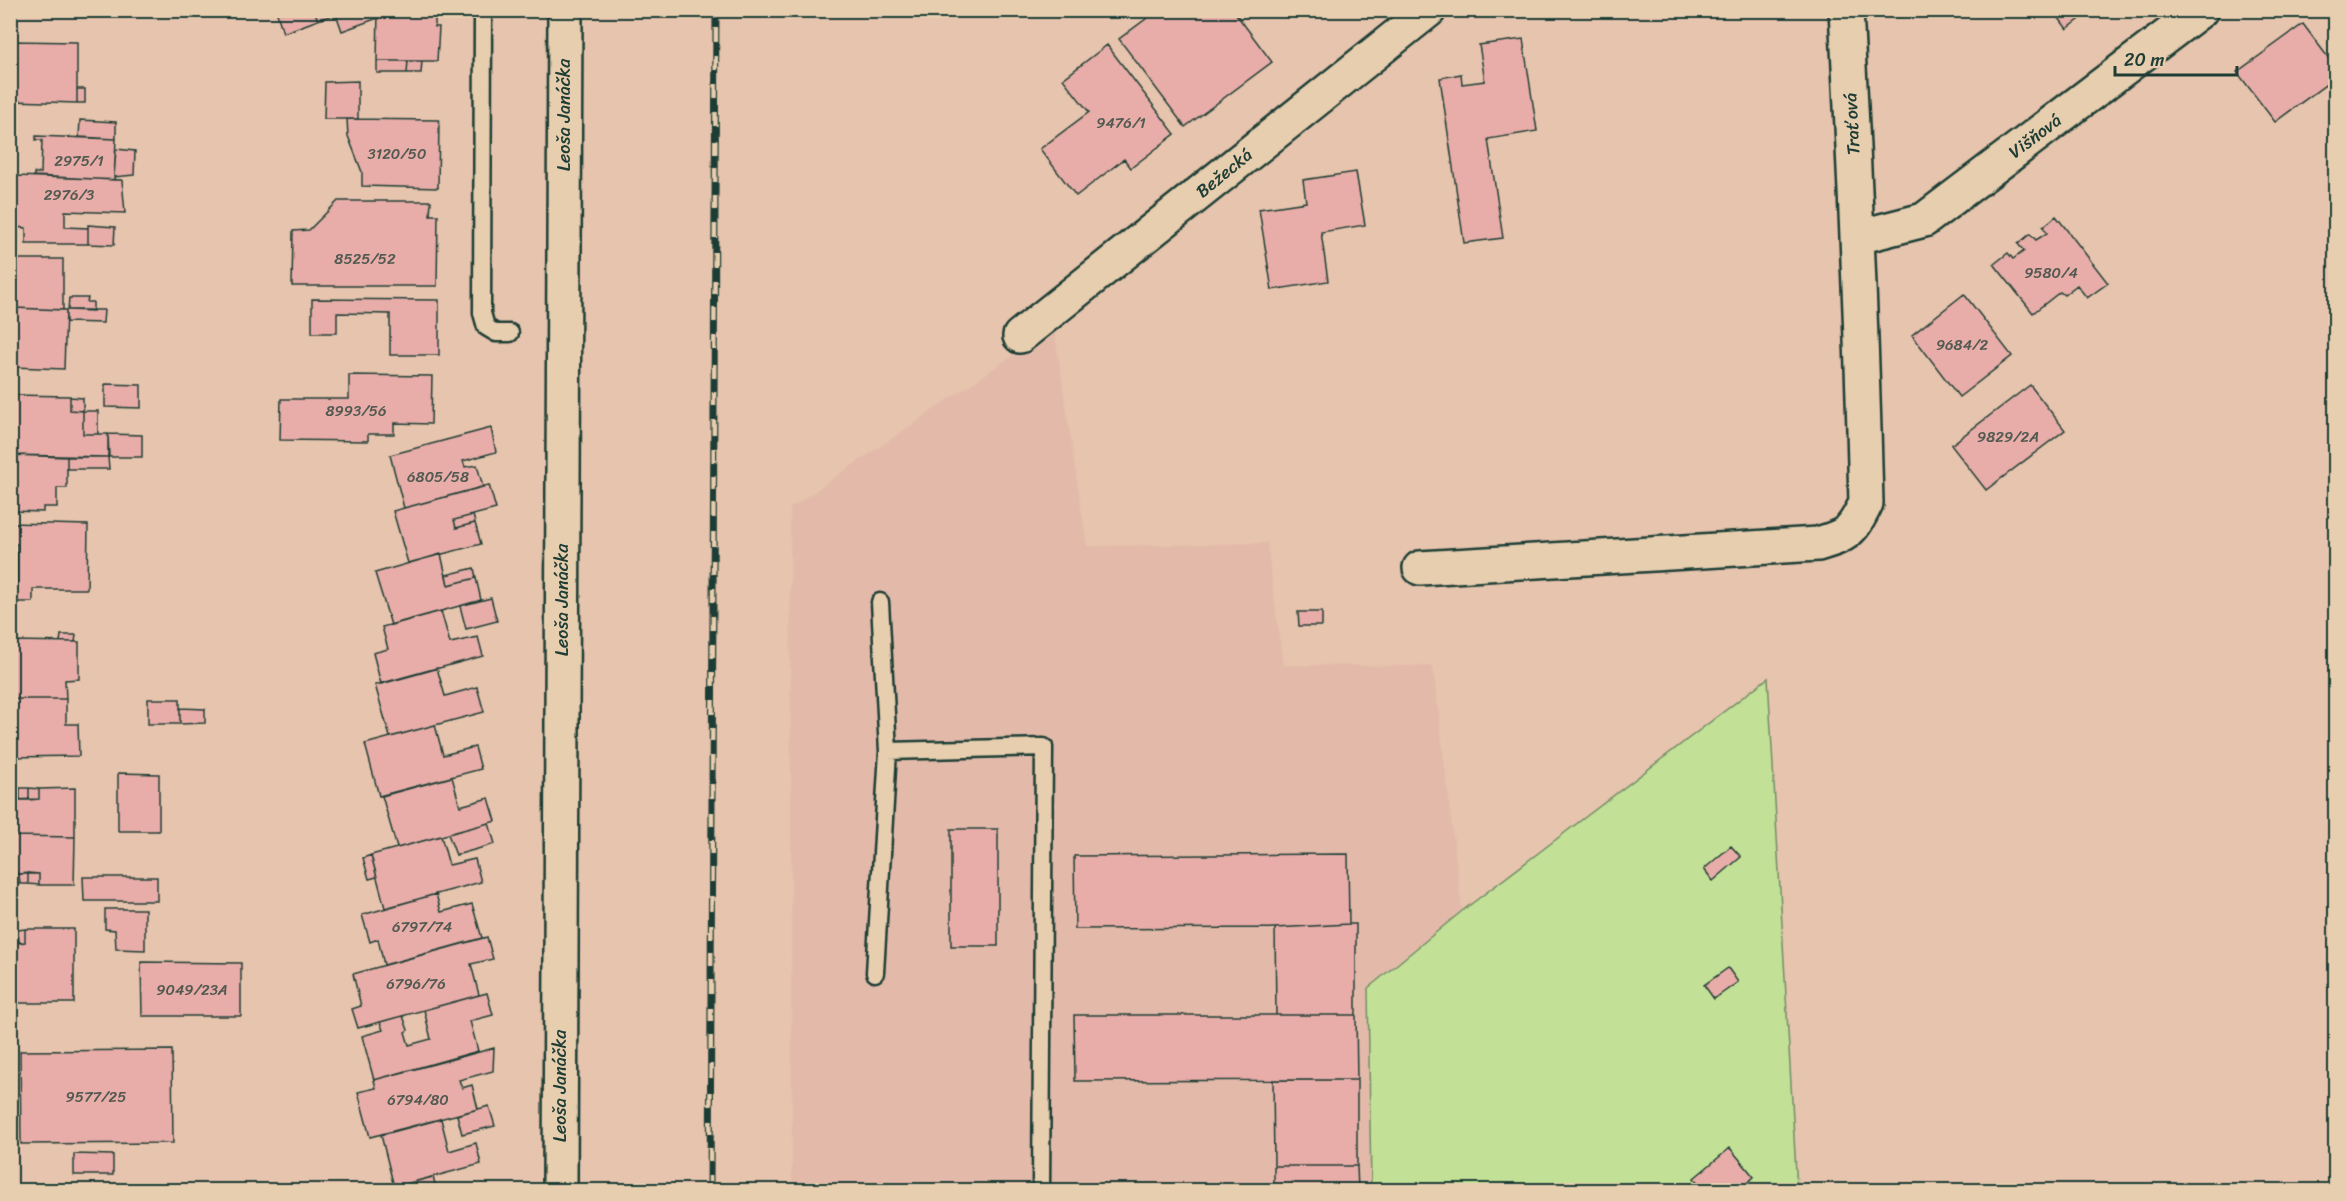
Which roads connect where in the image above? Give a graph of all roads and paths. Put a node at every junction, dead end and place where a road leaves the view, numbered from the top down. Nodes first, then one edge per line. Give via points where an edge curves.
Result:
1 (483, 10) edge
2 (565, 10) edge
3 (1429, 10) edge
4 (1846, 10) edge
5 (2201, 10) edge
6 (1858, 237) junction
7 (510, 333) dead end
8 (1020, 336) dead end
9 (1420, 568) dead end
10 (880, 602) dead end
11 (888, 751) junction
12 (875, 973) dead end
13 (560, 1191) edge
14 (1041, 1191) edge

1 - 7 lane via 482,313 486,327 496,333
2 - 13 street, Leoša Janáčka
3 - 8 street, Bežecká
4 - 6 street, Traťová
5 - 6 street, Višňová via 1924,220
6 - 9 street, Traťová via 1866,503 1858,520 1843,536 1818,544
10 - 11 lane
11 - 12 lane
11 - 14 lane via 1044,747

